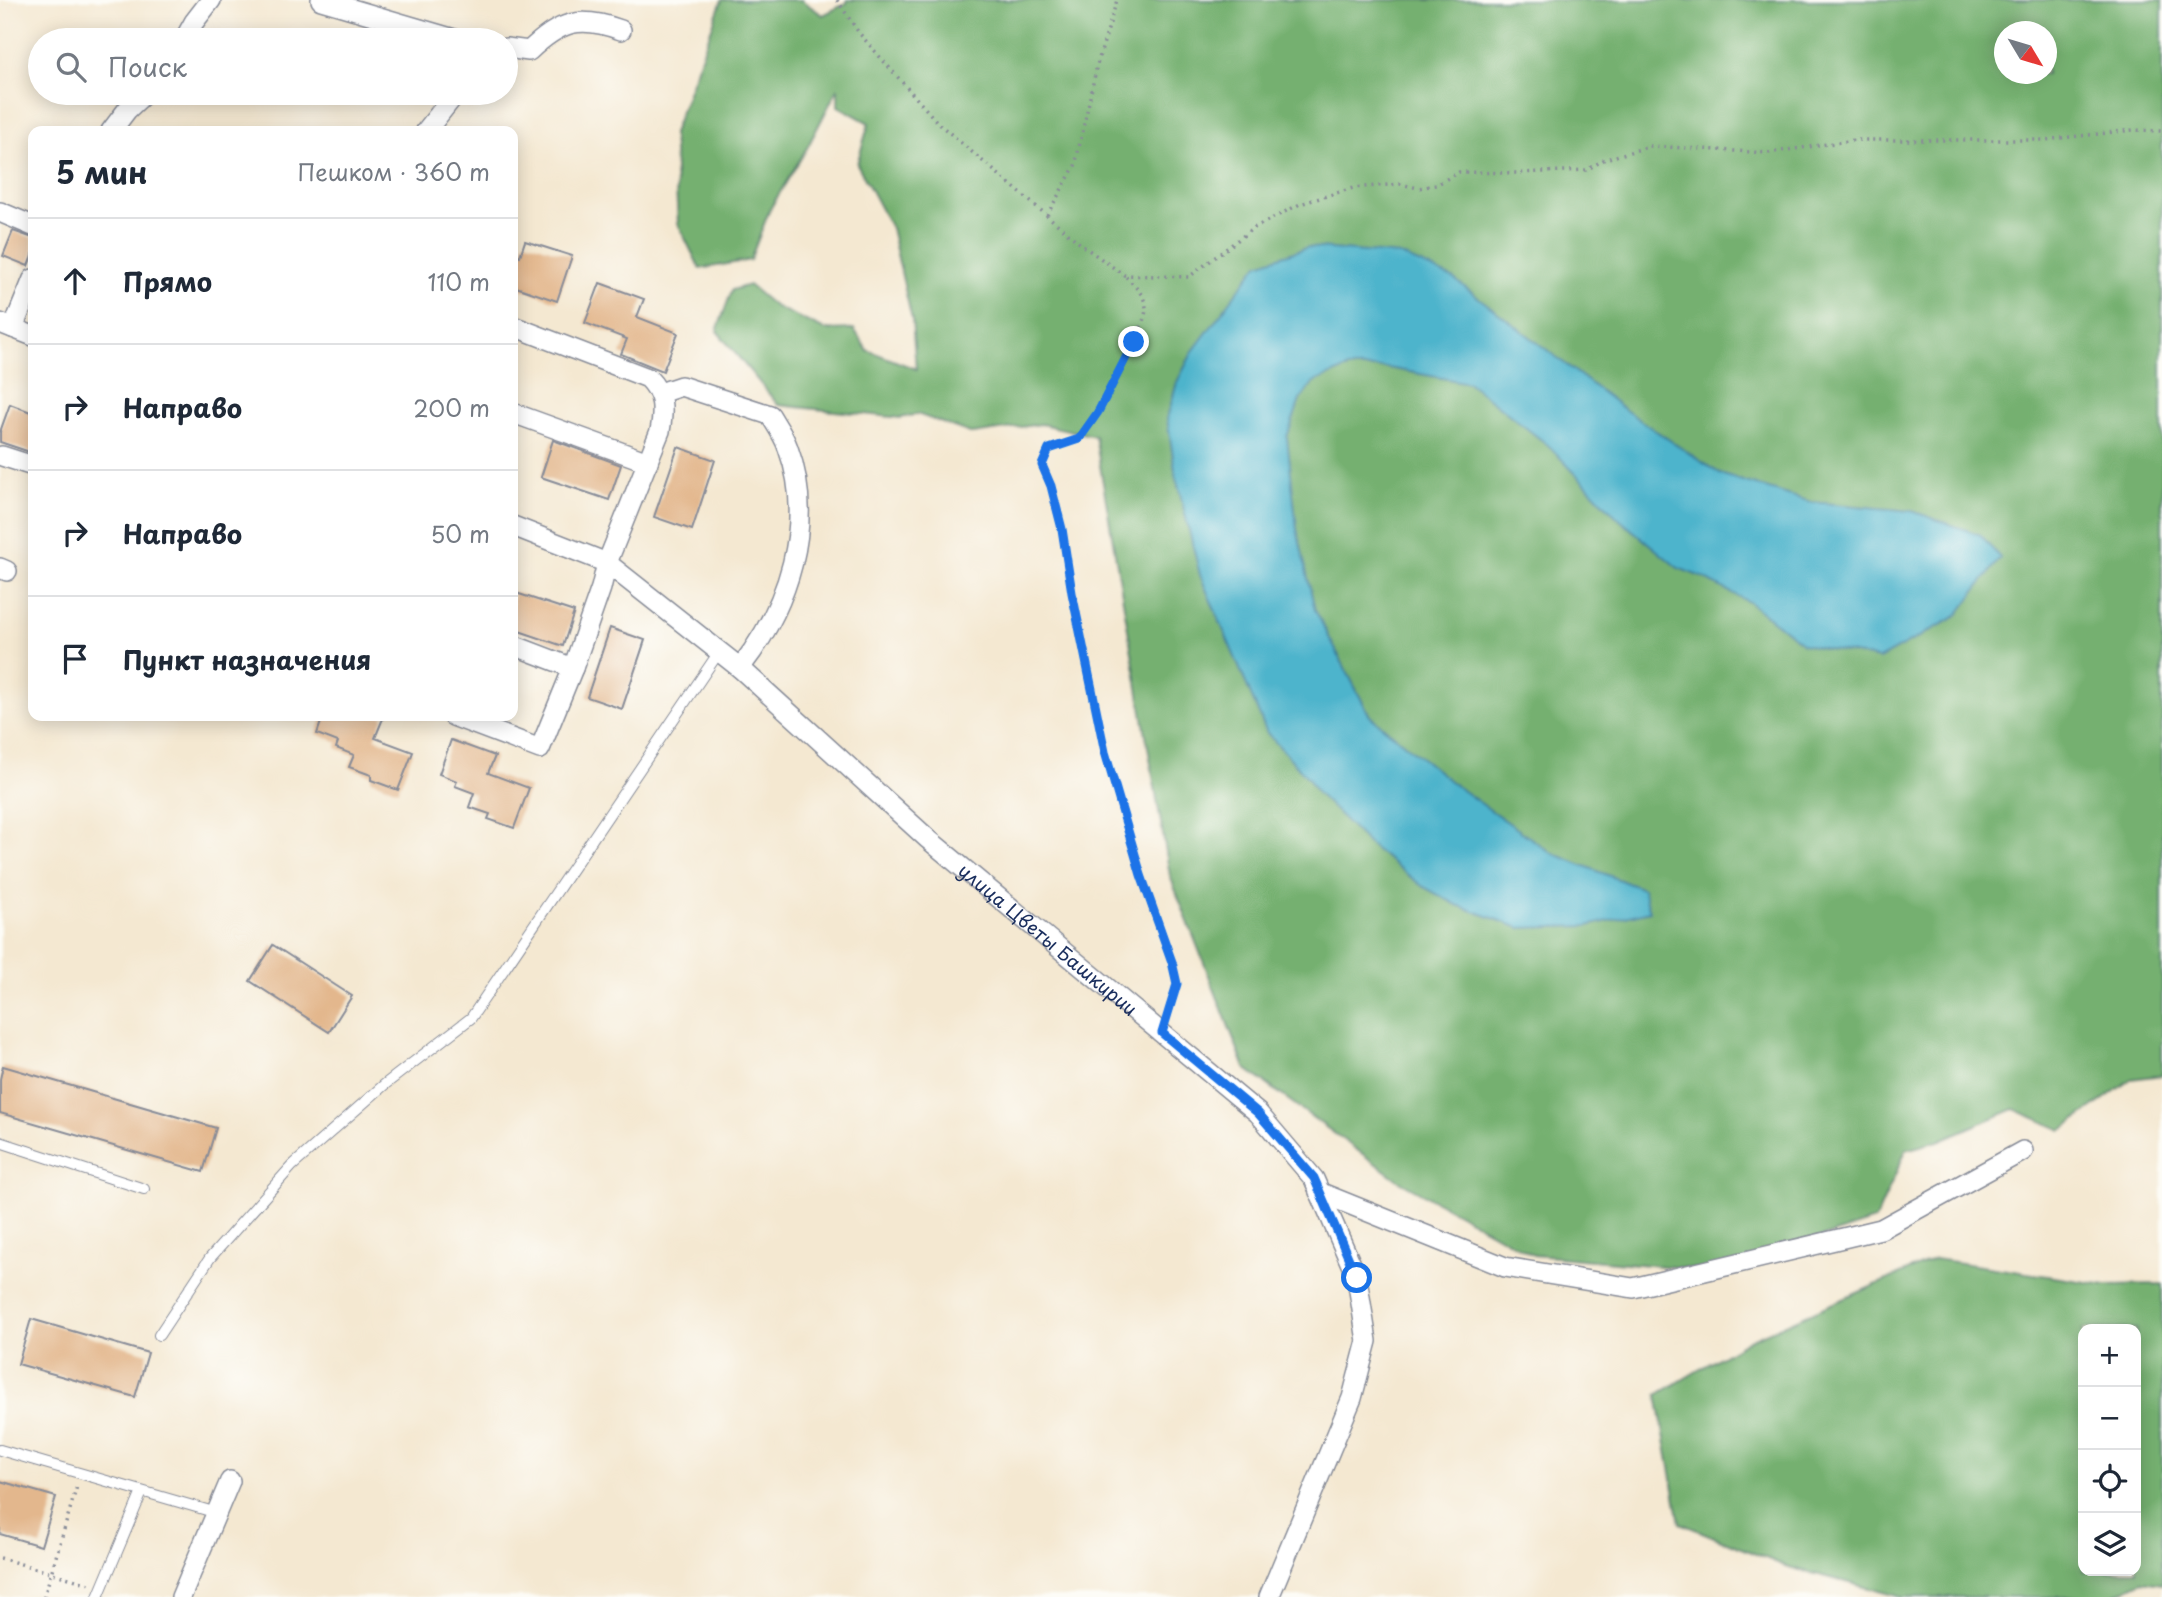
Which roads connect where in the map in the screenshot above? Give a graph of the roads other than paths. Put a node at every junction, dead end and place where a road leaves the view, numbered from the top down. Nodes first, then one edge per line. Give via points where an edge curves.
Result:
1 (211, 0) edge
2 (321, 0) edge
3 (192, 28) edge
4 (416, 28) edge
5 (621, 30) dead end
6 (518, 50) edge
7 (132, 105) edge
8 (447, 105) edge
9 (115, 126) edge
10 (430, 126) edge
11 (0, 212) edge
12 (28, 224) edge
13 (28, 287) edge
14 (6, 326) edge
15 (518, 328) edge
16 (28, 334) edge
17 (660, 393) junction
18 (518, 415) edge
19 (2, 456) dead end
20 (648, 462) junction
21 (28, 464) edge
22 (518, 528) edge
23 (607, 563) junction
24 (518, 647) edge
25 (719, 652) junction
26 (573, 668) junction
27 (740, 668) junction
28 (466, 721) edge
29 (0, 1142) edge
30 (2023, 1151) dead end
31 (144, 1189) dead end
32 (1319, 1192) junction
33 (159, 1335) dead end
34 (0, 1450) edge
35 (230, 1481) dead end
36 (142, 1492) junction
37 (216, 1513) junction
38 (100, 1592) edge
39 (181, 1597) edge
40 (1269, 1597) edge

1 - 3 street
2 - 4 street
5 - 6 street via 596,21 574,22 546,35 529,51
7 - 9 street
8 - 10 street
11 - 12 street
13 - 14 street
14 - 16 street
15 - 17 street via 648,378
17 - 20 street via 660,431
17 - 27 street via 681,386 770,415 788,447 797,486 800,532 796,554 784,591
18 - 20 street
19 - 21 street
20 - 23 street
22 - 23 street, улица Цветы Башкирии
23 - 25 street, улица Цветы Башкирии
23 - 26 street
24 - 26 street
25 - 27 street, улица Цветы Башкирии
25 - 33 lane via 471,1018 384,1085 292,1166 210,1258
26 - 28 street via 540,749
27 - 32 street, улица Цветы Башкирии via 928,839 1258,1113 1314,1178
29 - 31 lane
30 - 32 street via 1881,1229 1633,1288 1505,1267
32 - 40 street, улица Цветы Башкирии via 1357,1278 1367,1341 1352,1398
34 - 36 lane
35 - 37 street
36 - 37 lane
36 - 38 lane
37 - 39 street

